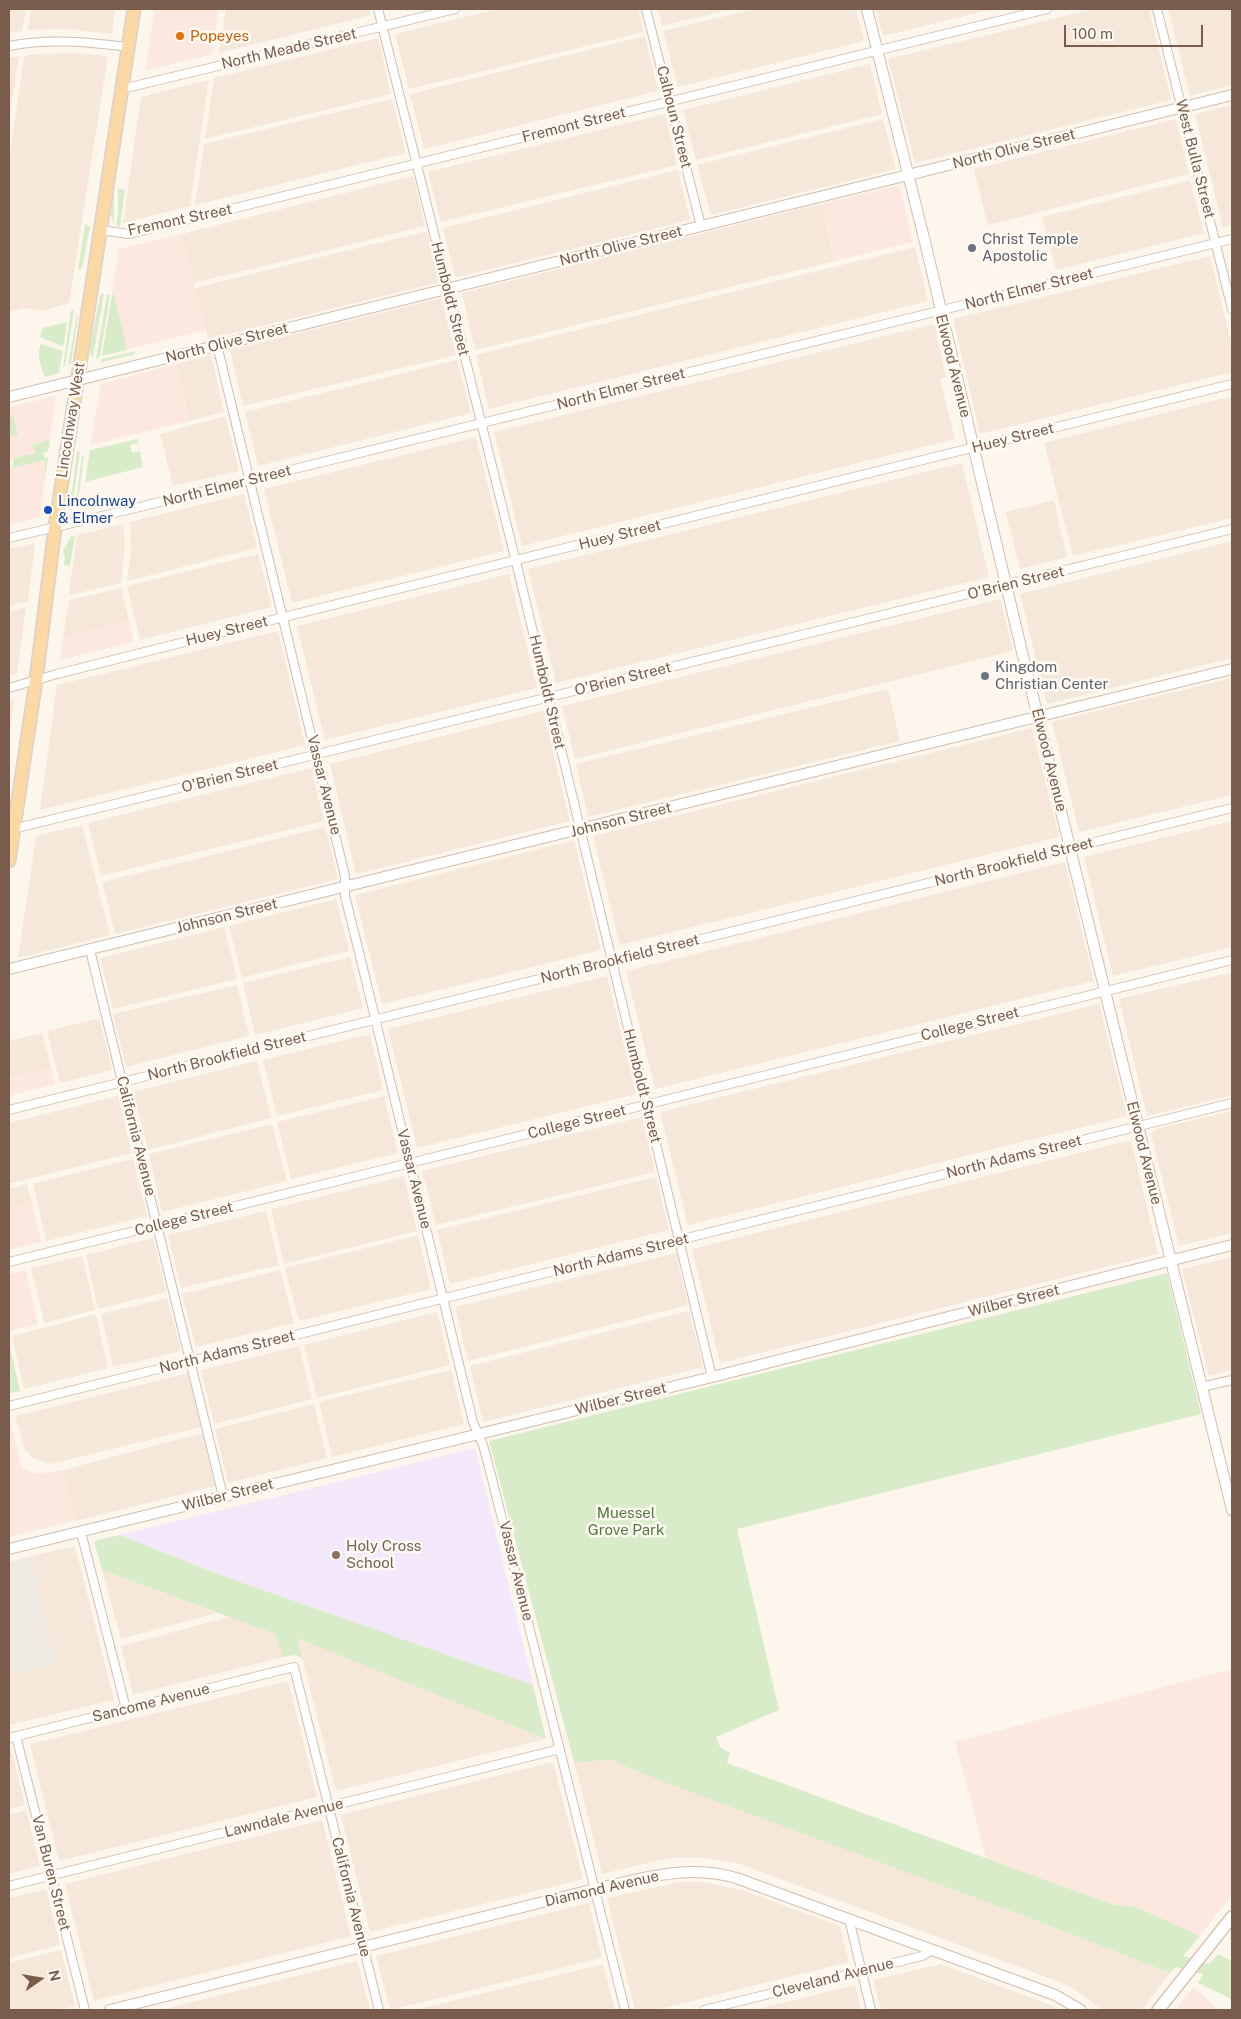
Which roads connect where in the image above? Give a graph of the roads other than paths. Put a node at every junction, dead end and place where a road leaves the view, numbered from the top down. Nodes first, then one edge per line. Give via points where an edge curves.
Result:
1 (134, 9) edge
2 (378, 9) edge
3 (455, 9) edge
4 (646, 9) edge
5 (867, 9) edge
6 (1047, 9) edge
7 (1157, 9) edge
8 (382, 26) junction
9 (9, 46) edge
10 (128, 47) junction
11 (877, 50) junction
12 (122, 89) junction
13 (1232, 96) edge
14 (670, 101) junction
15 (1182, 108) junction
16 (416, 164) junction
17 (908, 175) junction
18 (701, 226) junction
19 (100, 230) junction
20 (1232, 239) edge
21 (1216, 243) junction
22 (448, 289) junction
23 (1232, 309) edge
24 (940, 311) junction
25 (217, 346) junction
26 (77, 380) junction
27 (1232, 384) edge
28 (9, 397) edge
29 (481, 424) junction
30 (973, 448) junction
31 (250, 480) junction
32 (55, 528) junction
33 (1232, 529) edge
34 (9, 538) edge
35 (516, 560) junction
36 (1006, 585) junction
37 (284, 617) junction
38 (1232, 669) edge
39 (36, 680) junction
40 (9, 688) edge
41 (548, 698) junction
42 (1038, 716) junction
43 (316, 755) junction
44 (1232, 808) edge
45 (13, 829) junction
46 (580, 830) junction
47 (1070, 848) junction
48 (9, 861) edge
49 (345, 887) junction
50 (90, 950) junction
51 (1232, 960) edge
52 (612, 961) junction
53 (9, 969) edge
54 (1104, 991) junction
55 (375, 1020) junction
56 (122, 1082) junction
57 (1232, 1103) edge
58 (647, 1104) junction
59 (9, 1110) edge
60 (1138, 1126) junction
61 (410, 1163) junction
62 (157, 1226) junction
63 (680, 1240) junction
64 (1232, 1246) edge
65 (1171, 1261) junction
66 (9, 1262) edge
67 (443, 1298) junction
68 (190, 1361) junction
69 (712, 1377) junction
70 (1232, 1380) edge
71 (1201, 1387) junction
72 (9, 1406) edge
73 (478, 1434) junction
74 (223, 1496) junction
75 (1232, 1510) edge
76 (81, 1532) junction
77 (9, 1549) edge
78 (294, 1667) joint
79 (126, 1709) junction
80 (13, 1737) edge
81 (560, 1749) junction
82 (329, 1807) junction
83 (52, 1876) junction
84 (9, 1886) edge
85 (595, 1889) junction
86 (1232, 1917) edge
87 (848, 1919) junction
88 (364, 1947) junction
89 (932, 1950) junction
90 (861, 1971) junction
91 (85, 2010) edge
92 (110, 2010) edge
93 (379, 2010) edge
94 (625, 2010) edge
95 (704, 2010) edge
96 (871, 2010) edge
97 (1081, 2010) edge
98 (1158, 2010) edge

1 - 10 main road, Lincolnway West
2 - 8 street, Humboldt Street
3 - 8 street, North Meade Street
4 - 14 street, Calhoun Street
5 - 11 street, Elwood Avenue
6 - 11 street, Fremont Street
7 - 15 street, West Bulla Street
8 - 12 street, North Meade Street
8 - 16 street, Humboldt Street
9 - 10 street via 55,41
10 - 12 main road, Lincolnway West
11 - 14 street, Fremont Street
11 - 17 street, Elwood Avenue
12 - 19 main road, Lincolnway West
13 - 15 street, North Olive Street
14 - 16 street, Fremont Street
14 - 18 street, Calhoun Street
15 - 17 street, North Olive Street
15 - 21 street, West Bulla Street
16 - 19 street, Fremont Street via 129,234
16 - 22 street, Humboldt Street
17 - 18 street, North Olive Street
17 - 24 street, Elwood Avenue
18 - 22 street, North Olive Street
19 - 26 main road, Lincolnway West
20 - 21 street, North Elmer Street
21 - 23 street, West Bulla Street
21 - 24 street, North Elmer Street
22 - 25 street, North Olive Street
22 - 29 street, Humboldt Street
24 - 29 street, North Elmer Street
24 - 30 street, Elwood Avenue
25 - 26 street, North Olive Street
25 - 31 street, Vassar Avenue
26 - 28 street, North Olive Street
26 - 32 main road, Lincolnway West
27 - 30 street, Huey Street
29 - 31 street, North Elmer Street
29 - 35 street, Humboldt Street
30 - 35 street, Huey Street
30 - 36 street, Elwood Avenue
31 - 32 street, North Elmer Street
31 - 37 street, Vassar Avenue
32 - 34 street, North Elmer Street
32 - 39 main road, Lincolnway West
33 - 36 street, O'Brien Street
35 - 37 street, Huey Street
35 - 41 street, Humboldt Street
36 - 41 street, O'Brien Street
36 - 42 street, Elwood Avenue
37 - 39 street, Huey Street
37 - 43 street, Vassar Avenue
38 - 42 street, Johnson Street
39 - 40 street, Huey Street
39 - 45 main road, Lincolnway West
41 - 43 street, O'Brien Street
41 - 46 street, Humboldt Street
42 - 46 street, Johnson Street
42 - 47 street, Elwood Avenue
43 - 45 street, O'Brien Street
43 - 49 street, Vassar Avenue
44 - 47 street, North Brookfield Street
45 - 48 main road, Lincolnway West
46 - 49 street, Johnson Street
46 - 52 street, Humboldt Street
47 - 52 street, North Brookfield Street
47 - 54 street, Elwood Avenue
49 - 50 street, Johnson Street
49 - 55 street, Vassar Avenue
50 - 53 street, Johnson Street
50 - 56 street, California Avenue
51 - 54 street, College Street
52 - 55 street, North Brookfield Street
52 - 58 street, Humboldt Street
54 - 58 street, College Street
54 - 60 street, Elwood Avenue
55 - 56 street, North Brookfield Street
55 - 61 street, Vassar Avenue
56 - 59 street, North Brookfield Street
56 - 62 street, California Avenue
57 - 60 street, North Adams Street
58 - 61 street, College Street
58 - 63 street, Humboldt Street
60 - 63 street, North Adams Street
60 - 65 street, Elwood Avenue
61 - 62 street, College Street
61 - 67 street, Vassar Avenue
62 - 66 street, College Street
62 - 68 street, California Avenue
63 - 67 street, North Adams Street
63 - 69 street, Humboldt Street
64 - 65 street, Wilber Street
65 - 69 street, Wilber Street
65 - 71 street, Elwood Avenue
67 - 68 street, North Adams Street
67 - 73 street, Vassar Avenue
68 - 72 street, North Adams Street
68 - 74 street, California Avenue
69 - 73 street, Wilber Street
70 - 71 street
71 - 75 street, Elwood Avenue
73 - 74 street, Wilber Street
73 - 81 street, Vassar Avenue via 494,1485
74 - 76 street, Wilber Street
76 - 77 street, Wilber Street
76 - 79 street
78 - 79 street, Sancome Avenue
78 - 82 street, California Avenue
79 - 80 street, Sancome Avenue
80 - 83 street, Van Buren Street
81 - 82 street, Lawndale Avenue
81 - 85 street, Vassar Avenue
82 - 83 street, Lawndale Avenue
82 - 88 street, California Avenue
83 - 84 street, Lawndale Avenue
83 - 91 street, Van Buren Street
85 - 87 street, Diamond Avenue via 680,1872 715,1873
85 - 88 street, Diamond Avenue
85 - 94 street, Vassar Avenue
86 - 98 main road
87 - 89 street, Diamond Avenue
87 - 90 street
88 - 92 street, Diamond Avenue
88 - 93 street, California Avenue
89 - 90 street, Cleveland Avenue via 922,1956
89 - 97 street, Diamond Avenue via 1056,1995
90 - 95 street, Cleveland Avenue
90 - 96 street

